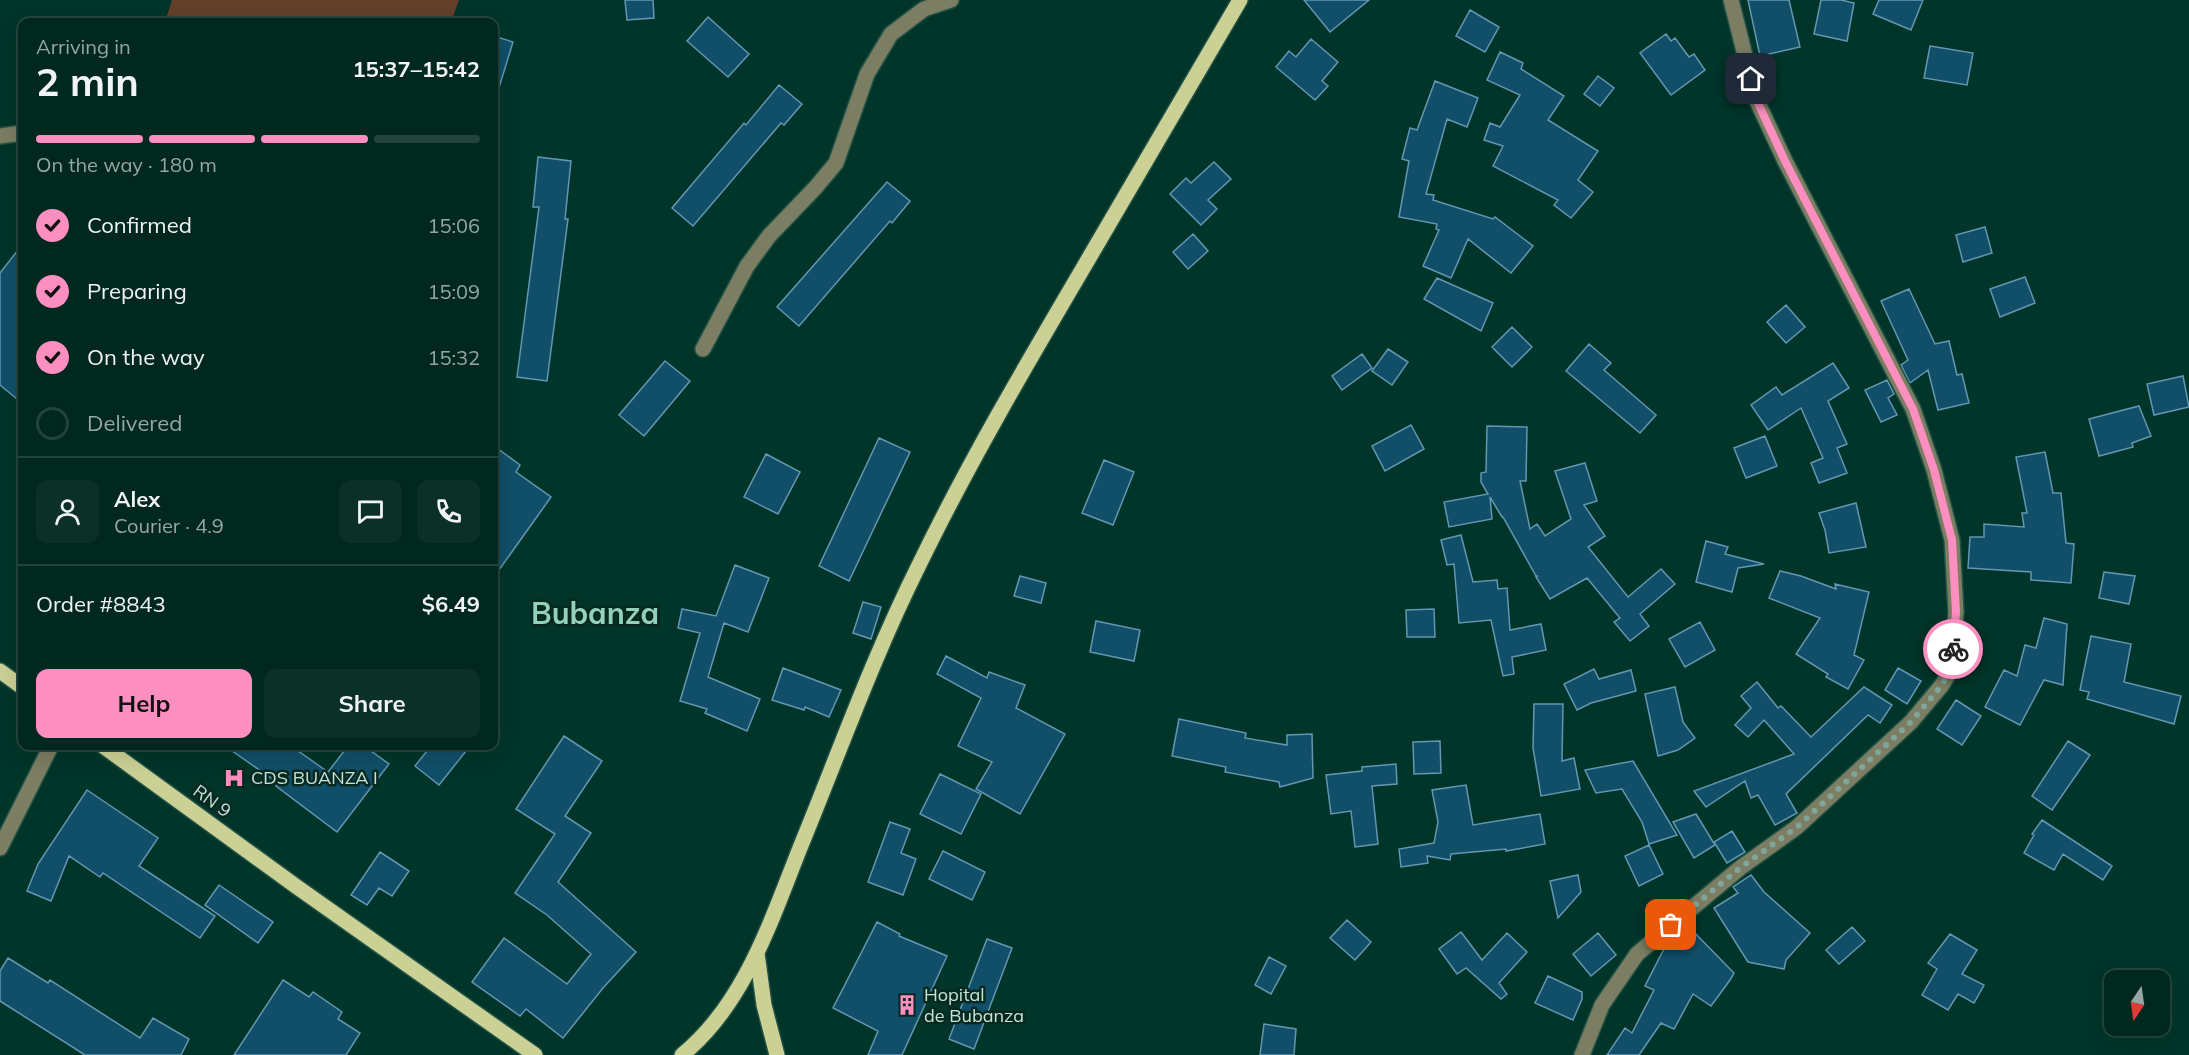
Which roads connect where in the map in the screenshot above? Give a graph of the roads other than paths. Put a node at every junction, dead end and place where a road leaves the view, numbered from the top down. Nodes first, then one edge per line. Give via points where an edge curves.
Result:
1 (951, 0) edge
2 (1240, 0) edge
3 (1731, 0) edge
4 (18, 134) edge
5 (0, 136) edge
6 (703, 349) dead end
7 (0, 671) edge
8 (18, 684) edge
9 (49, 750) edge
10 (109, 750) edge
11 (0, 848) edge
12 (757, 953) junction
13 (535, 1055) edge
14 (682, 1055) edge
15 (777, 1055) edge
16 (1582, 1055) edge

1 - 6 street via 924,9 891,34 867,74 836,163 747,266
2 - 12 main road via 1010,394 918,567
3 - 16 street via 1756,99 1913,409 1934,470 1952,540 1956,612 1951,670 1911,722 1797,827 1740,868 1637,954 1602,1005
4 - 5 street
7 - 8 main road
9 - 11 street
10 - 13 main road, RN 9 / RN 9
12 - 14 main road via 713,1026
12 - 15 main road via 764,1005

